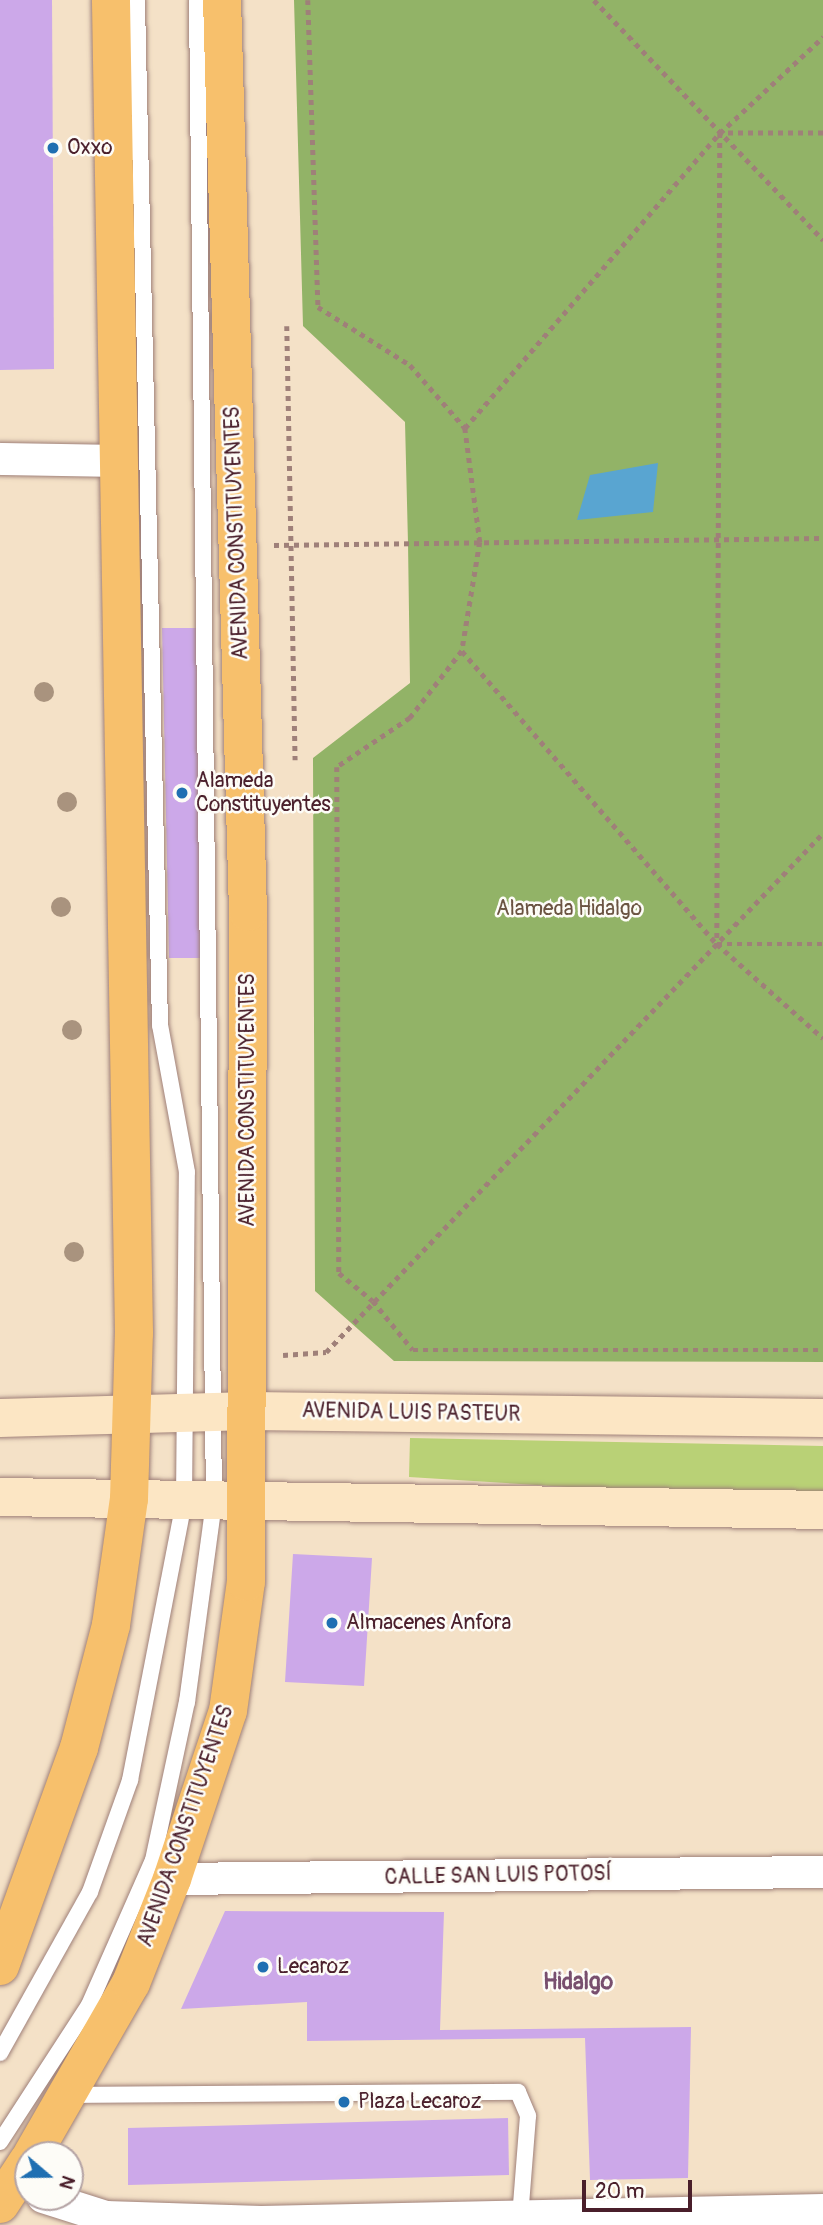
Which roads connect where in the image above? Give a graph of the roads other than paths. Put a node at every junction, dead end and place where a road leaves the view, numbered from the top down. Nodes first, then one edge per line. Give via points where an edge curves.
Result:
1 (111, 0) edge
2 (137, 0) edge
3 (197, 0) edge
4 (222, 0) edge
5 (0, 459) edge
6 (119, 461) junction
7 (218, 1412) junction
8 (0, 1418) edge
9 (133, 1418) junction
10 (823, 1418) edge
11 (0, 1497) edge
12 (129, 1499) junction
13 (199, 1501) junction
14 (251, 1502) junction
15 (823, 1510) edge
16 (823, 1872) edge
17 (172, 1879) junction
18 (0, 1966) edge
19 (0, 2053) edge
20 (69, 2095) junction
21 (45, 2141) edge
22 (0, 2142) edge
23 (84, 2208) edge
24 (823, 2210) edge
25 (520, 2217) junction
26 (261, 2224) edge

1 - 6 main road
2 - 7 lane via 160,1025 187,1172
3 - 7 lane
4 - 7 main road, AVENIDA CONSTITUYENTES via 248,912
5 - 6 street
6 - 9 main road
7 - 9 main road, AVENIDA LUIS PASTEUR
7 - 10 main road, AVENIDA LUIS PASTEUR
7 - 13 lane
7 - 13 lane
7 - 14 main road, AVENIDA CONSTITUYENTES
8 - 9 main road, AVENIDA LUIS PASTEUR
9 - 12 main road
11 - 12 main road
12 - 13 main road
12 - 18 main road via 111,1625 79,1748
13 - 14 main road
13 - 19 lane via 130,1780 90,1892
13 - 22 lane via 187,1702 153,1860 89,2005
14 - 15 main road
14 - 17 main road, AVENIDA CONSTITUYENTES via 228,1711
16 - 17 street, CALLE SAN LUIS POTOSÍ
17 - 20 main road, AVENIDA CONSTITUYENTES via 131,1983
20 - 21 main road, AVENIDA CONSTITUYENTES
20 - 25 lane via 518,2092 528,2116
23 - 26 street via 106,2217
24 - 25 street
25 - 26 street

